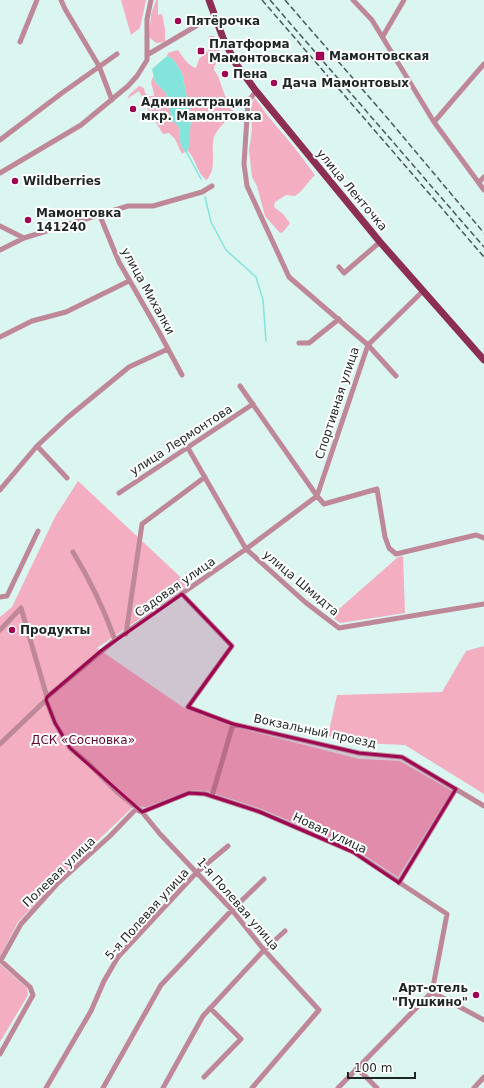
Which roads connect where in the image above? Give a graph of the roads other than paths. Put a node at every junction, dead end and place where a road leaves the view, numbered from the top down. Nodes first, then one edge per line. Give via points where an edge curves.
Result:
1 (37, 0) edge
2 (61, 0) edge
3 (151, 0) edge
4 (353, 0) edge
5 (404, 0) edge
6 (209, 2) edge
7 (201, 23) dead end
8 (383, 36) junction
9 (20, 42) dead end
10 (117, 54) dead end
11 (147, 55) junction
12 (484, 64) edge
13 (99, 66) junction
14 (256, 91) junction
15 (112, 100) junction
16 (434, 122) junction
17 (0, 140) edge
18 (0, 173) edge
19 (484, 177) edge
20 (479, 182) junction
21 (212, 186) dead end
22 (484, 190) edge
23 (100, 216) junction
24 (0, 226) edge
25 (24, 238) junction
26 (380, 242) junction
27 (0, 250) edge
28 (339, 267) dead end
29 (130, 281) junction
30 (424, 291) junction
31 (339, 319) junction
32 (0, 337) edge
33 (299, 343) dead end
34 (368, 345) junction
35 (168, 349) junction
36 (484, 360) edge
37 (182, 375) dead end
38 (396, 376) dead end
39 (240, 386) dead end
40 (254, 404) junction
41 (37, 446) junction
42 (188, 448) junction
43 (67, 478) dead end
44 (205, 478) junction
45 (0, 490) edge
46 (119, 492) dead end
47 (317, 496) junction
48 (38, 531) dead end
49 (484, 538) edge
50 (246, 549) junction
51 (73, 552) dead end
52 (182, 594) junction
53 (0, 597) edge
54 (484, 604) edge
55 (0, 630) edge
56 (126, 634) junction
57 (115, 640) junction
58 (46, 699) junction
59 (232, 724) junction
60 (0, 744) edge
61 (456, 789) junction
62 (212, 796) junction
63 (484, 806) edge
64 (142, 812) junction
65 (228, 846) dead end
66 (197, 872) junction
67 (264, 879) dead end
68 (399, 883) junction
69 (232, 910) junction
70 (285, 931) dead end
71 (264, 950) junction
72 (0, 960) edge
73 (432, 992) junction
74 (210, 1008) junction
75 (484, 1020) edge
76 (0, 1054) edge
77 (356, 1068) junction
78 (204, 1077) dead end
79 (484, 1077) edge
80 (46, 1088) edge
81 (104, 1088) edge
82 (163, 1088) edge
83 (252, 1088) edge
84 (338, 1088) edge
85 (377, 1088) edge
86 (474, 1088) edge

1 - 9 street
2 - 13 street
3 - 11 street via 146,26
4 - 8 street
5 - 8 street
6 - 14 main road, улица Ленточка via 236,64
7 - 11 street
8 - 16 street
10 - 13 street
11 - 15 street via 145,64 137,76
12 - 16 street
13 - 15 street
13 - 17 street
14 - 26 main road, улица Ленточка
14 - 31 street via 248,102 244,164 247,186 289,277
15 - 18 street via 81,124
16 - 20 street
19 - 20 street
20 - 22 street
21 - 23 street via 202,192 153,206 128,206
23 - 25 street
23 - 29 street, улица Михалки via 118,262
24 - 25 street
25 - 27 street
26 - 28 street via 344,273
26 - 30 main road, улица Ленточка
29 - 32 street via 66,312 32,321
29 - 35 street, улица Михалки
30 - 34 street, Спортивная улица
30 - 36 main road, улица Ленточка
31 - 33 street via 309,343
31 - 34 street
34 - 38 street
34 - 47 street, Спортивная улица
35 - 37 street, улица Михалки
35 - 41 street via 129,367
39 - 40 street
40 - 42 street, улица Лермонтова
40 - 47 street
41 - 43 street
41 - 45 street
42 - 44 street, улица Шмидта
42 - 46 street, улица Лермонтова
44 - 50 street, улица Шмидта
44 - 56 street via 142,524
47 - 49 street via 324,504 377,489 385,537 389,548 396,554 476,535
47 - 50 street, Садовая улица
48 - 53 street via 7,596
50 - 52 street, Садовая улица
50 - 54 street, улица Шмидта via 305,602 339,628
51 - 57 street via 87,575
52 - 56 street, Садовая улица
52 - 59 street, Вокзальный проезд via 232,646 188,707
55 - 58 street, 1-я Полевая улица via 21,608
56 - 57 street, Садовая улица
57 - 58 street, Садовая улица
58 - 60 street, Садовая улица
58 - 64 street, 1-я Полевая улица via 55,723 70,748
59 - 61 street, Вокзальный проезд via 359,753 402,756
59 - 62 street
61 - 63 street, Вокзальный проезд
61 - 68 street
62 - 64 street, Новая улица via 189,793
62 - 68 street, Новая улица via 260,812 353,852
64 - 66 street, 1-я Полевая улица
64 - 72 street, Полевая улица via 136,809 57,884 21,924
65 - 66 street, 5-я Полевая улица
66 - 69 street, 1-я Полевая улица
66 - 80 street, 5-я Полевая улица via 118,957 104,980 91,1011
67 - 69 street
68 - 73 street, Новая улица via 447,914
69 - 71 street, 1-я Полевая улица
69 - 81 street via 161,985
70 - 71 street
71 - 74 street
71 - 83 street, 1-я Полевая улица via 319,1010
72 - 76 street via 30,986 33,995
73 - 75 street
73 - 77 street
74 - 78 street via 241,1039
74 - 82 street
77 - 84 street
77 - 85 street
79 - 86 street

